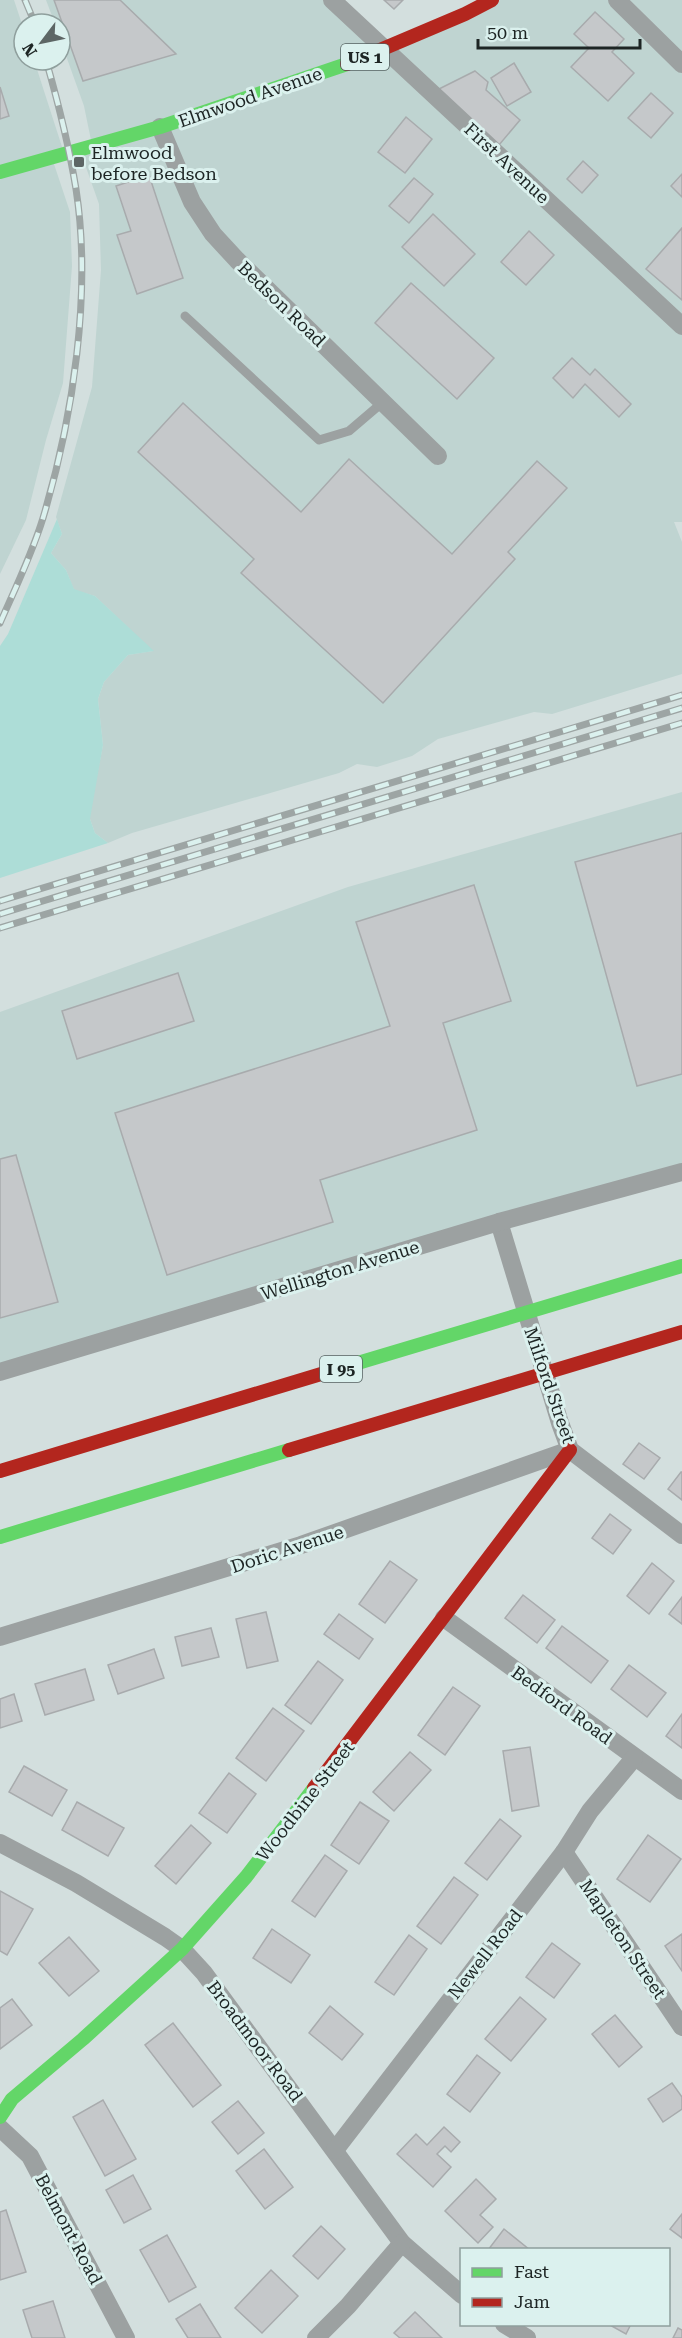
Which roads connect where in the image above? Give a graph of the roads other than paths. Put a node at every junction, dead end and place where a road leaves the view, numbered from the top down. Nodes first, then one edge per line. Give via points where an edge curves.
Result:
1 (332, 0) edge
2 (492, 0) edge
3 (617, 0) edge
4 (383, 49) junction
5 (682, 64) edge
6 (160, 127) junction
7 (0, 172) edge
8 (186, 316) dead end
9 (682, 326) edge
10 (382, 402) junction
11 (438, 456) dead end
12 (682, 1172) edge
13 (499, 1222) junction
14 (682, 1266) edge
15 (682, 1332) edge
16 (0, 1372) edge
17 (570, 1450) junction
18 (0, 1471) edge
19 (682, 1534) edge
20 (0, 1537) edge
21 (444, 1618) junction
22 (0, 1637) edge
23 (634, 1758) junction
24 (682, 1791) edge
25 (0, 1843) edge
26 (564, 1852) junction
27 (182, 1948) junction
28 (682, 2027) edge
29 (0, 2117) edge
30 (0, 2128) edge
31 (335, 2150) junction
32 (402, 2243) junction
33 (460, 2293) edge
34 (506, 2326) edge
35 (126, 2338) edge
36 (316, 2338) edge
37 (527, 2338) edge

1 - 4 street, First Avenue
2 - 4 main road, Elmwood Avenue / US 1
3 - 5 street
4 - 6 main road, Elmwood Avenue / US 1
4 - 9 street, First Avenue
6 - 7 main road, Elmwood Avenue / US 1
6 - 10 street, Bedson Road via 192,202 213,234
8 - 10 lane via 319,440 349,431
10 - 11 street, Bedson Road
12 - 13 street, Wellington Avenue
13 - 16 street, Wellington Avenue
13 - 17 street, Milford Street
14 - 18 main road, I 95
15 - 20 main road
17 - 19 street, Milford Street
17 - 21 main road, Woodbine Street
17 - 22 street, Doric Avenue via 302,1545
21 - 23 street, Bedford Road
21 - 27 main road, Woodbine Street via 246,1877
23 - 24 street, Bedford Road
23 - 26 street, Newell Road via 590,1811
25 - 27 street, Broadmoor Road via 76,1882
26 - 28 street, Mapleton Street
26 - 31 street, Newell Road
27 - 29 main road, Woodbine Street via 12,2099
27 - 31 street, Broadmoor Road
30 - 35 street, Belmont Road via 30,2156
31 - 32 street, Broadmoor Road
32 - 33 street, Broadmoor Road
32 - 36 street
34 - 37 street

